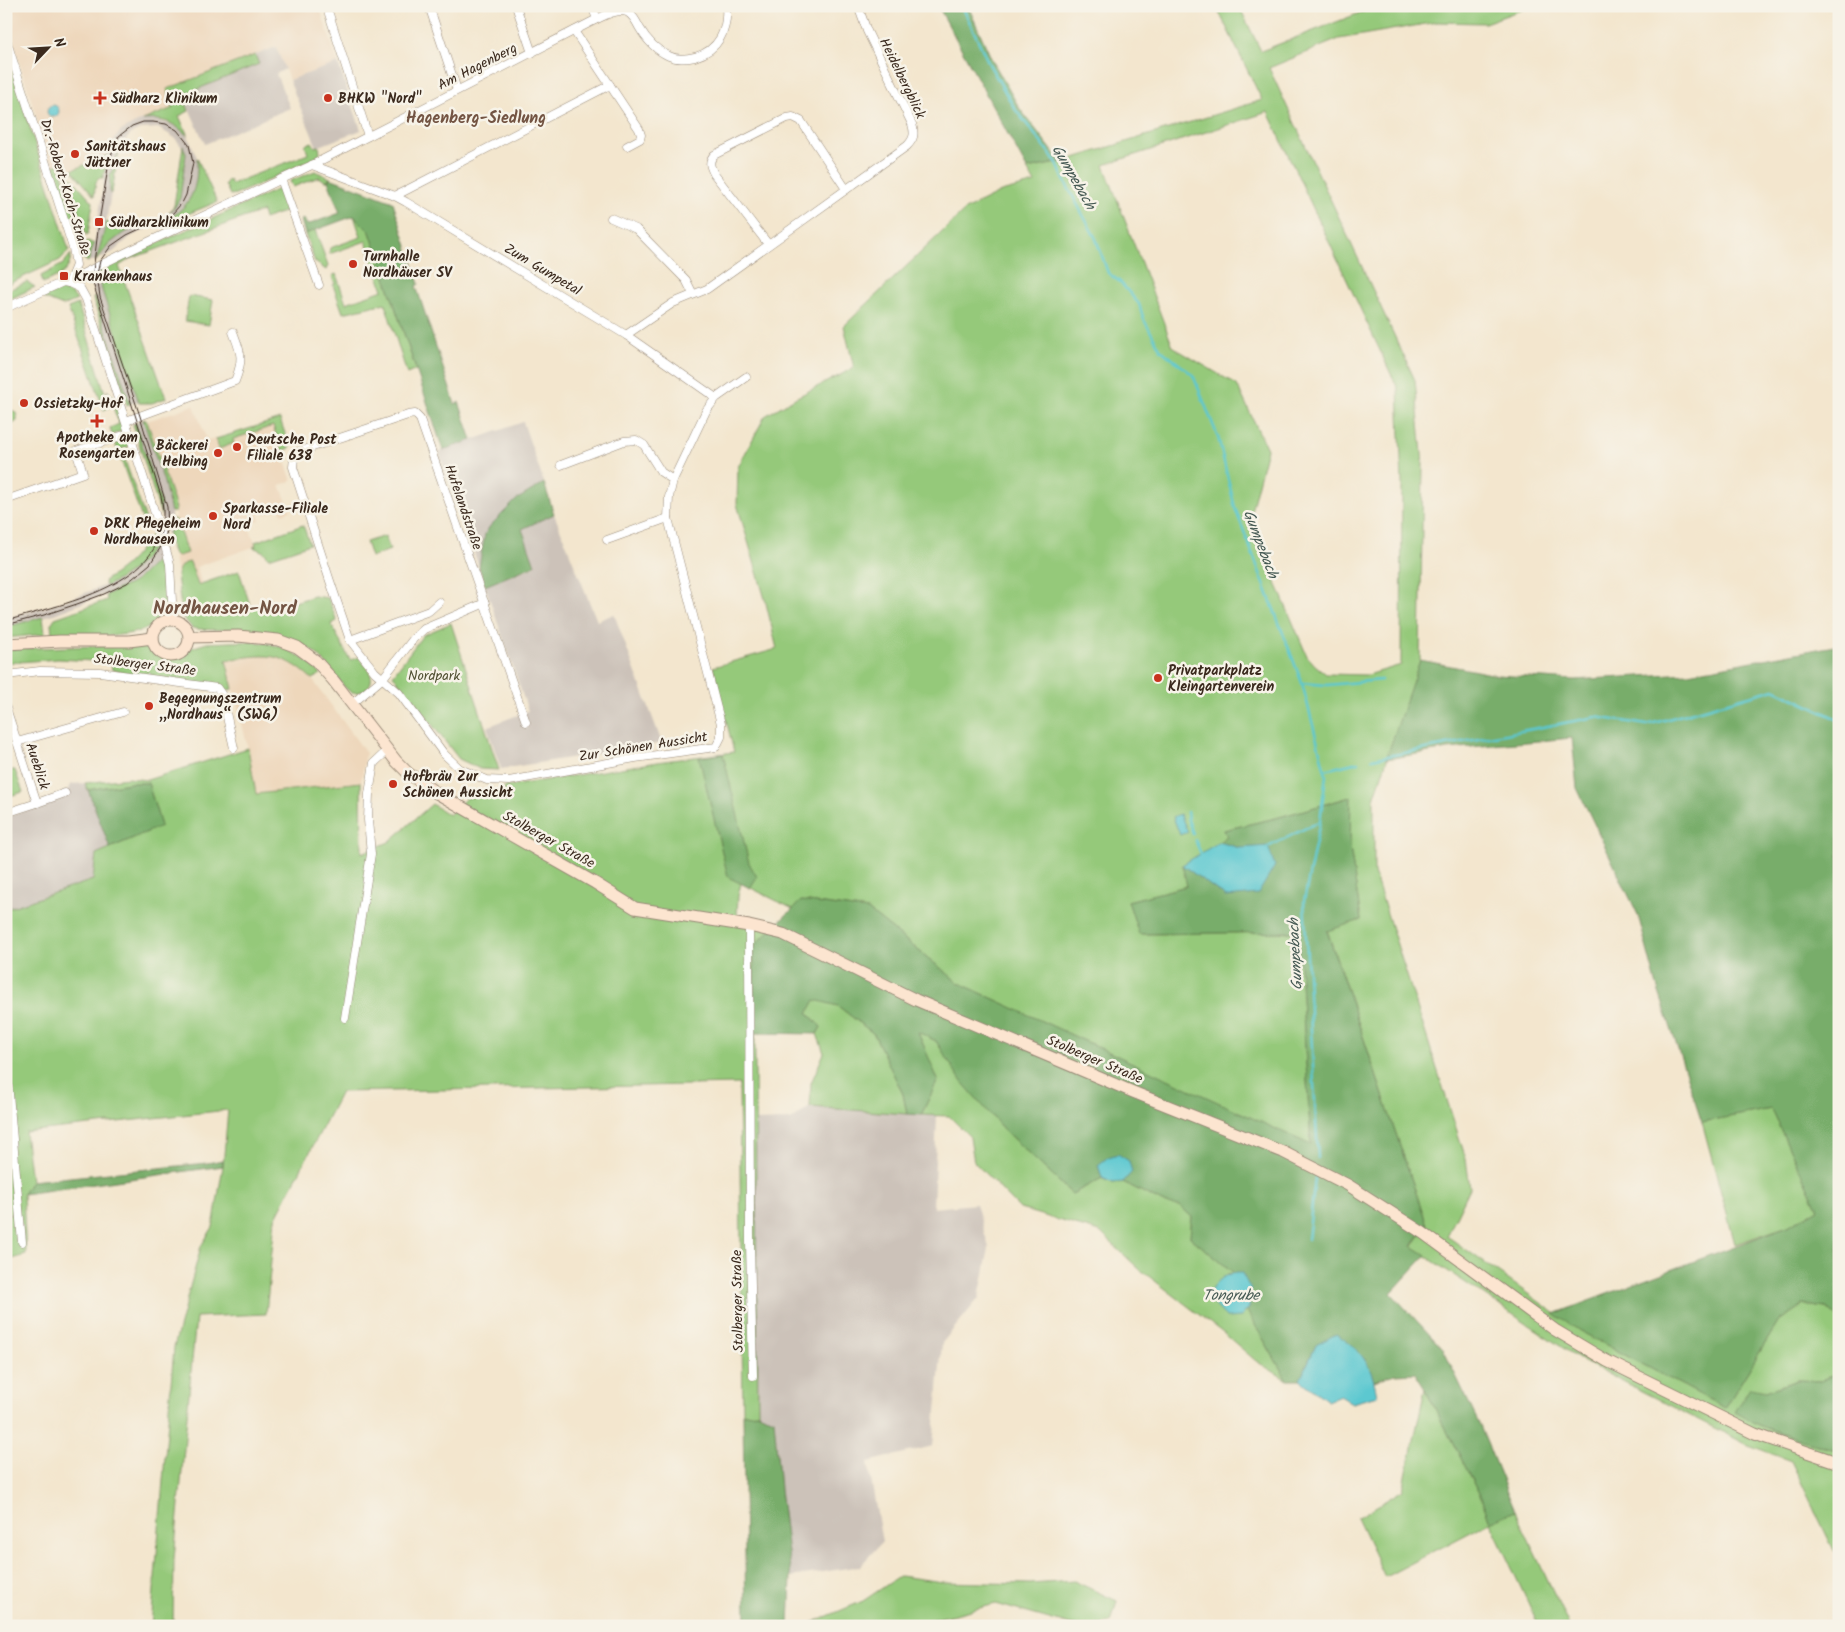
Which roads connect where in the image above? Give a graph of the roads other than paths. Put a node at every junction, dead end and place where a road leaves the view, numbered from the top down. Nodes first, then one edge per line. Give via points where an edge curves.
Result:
1 (429, 6) edge
2 (516, 6) edge
3 (592, 6) edge
4 (726, 6) edge
5 (858, 6) edge
6 (329, 14) dead end
7 (597, 19) junction
8 (574, 32) junction
9 (6, 39) edge
10 (532, 53) junction
11 (610, 85) junction
12 (457, 90) junction
13 (368, 136) junction
14 (627, 146) dead end
15 (312, 165) junction
16 (281, 179) junction
17 (846, 189) junction
18 (395, 196) junction
19 (611, 218) dead end
20 (768, 244) junction
21 (69, 283) junction
22 (319, 285) dead end
23 (693, 294) junction
24 (6, 308) edge
25 (233, 332) dead end
26 (626, 335) junction
27 (746, 377) dead end
28 (716, 398) junction
29 (126, 421) junction
30 (130, 433) junction
31 (561, 465) dead end
32 (673, 480) junction
33 (6, 500) edge
34 (668, 518) junction
35 (607, 540) dead end
36 (439, 602) dead end
37 (485, 603) junction
38 (173, 620) junction
39 (153, 638) junction
40 (189, 638) junction
41 (350, 640) junction
42 (6, 644) edge
43 (6, 675) edge
44 (383, 678) junction
45 (352, 704) junction
46 (6, 708) edge
47 (124, 712) dead end
48 (526, 722) dead end
49 (17, 742) junction
50 (234, 748) dead end
51 (388, 750) junction
52 (65, 793) dead end
53 (37, 803) junction
54 (6, 813) edge
55 (749, 926) junction
56 (344, 1018) dead end
57 (6, 1060) edge
58 (22, 1242) dead end
59 (753, 1376) dead end
60 (1839, 1463) edge

1 - 12 street
2 - 10 street
3 - 7 street
4 - 7 street, Am Hagenberg via 727,19 717,45 703,54 682,59 657,50 627,12 619,11
5 - 17 street, Heidelbergblick via 866,31 915,132 914,140 907,146
6 - 13 street
7 - 8 street, Am Hagenberg
8 - 10 street, Am Hagenberg
8 - 11 street
9 - 21 street, Dr.-Robert-Koch-Straße via 73,248 76,265
10 - 12 street, Am Hagenberg
11 - 14 street via 641,135 640,139
11 - 18 street
12 - 13 street, Am Hagenberg
13 - 15 street, Am Hagenberg
15 - 16 street, Am Hagenberg
15 - 18 street, Zum Gumpetal
16 - 21 street, Am Hagenberg via 93,268
16 - 22 street
17 - 20 street, Heidelbergblick
17 - 20 street via 801,121 794,117 786,118 714,155 710,166 714,174
18 - 26 street, Zum Gumpetal
19 - 23 street via 636,229 686,280
20 - 23 street, Heidelbergblick via 707,289
21 - 24 street, Am Hagenberg via 63,282
21 - 29 street via 80,288 86,299
23 - 26 street, Heidelbergblick via 673,302
25 - 29 street via 242,355 236,381
26 - 28 street, Zum Gumpetal
27 - 28 street
28 - 32 street, Zur Schönen Aussicht via 706,411
29 - 30 street
30 - 33 street via 76,451 83,472
30 - 38 street via 170,564
31 - 32 street via 624,441 636,440 644,444 661,472
32 - 34 street, Zur Schönen Aussicht via 668,497
34 - 35 street
34 - 44 street, Zur Schönen Aussicht via 720,724 721,737 716,747 509,781 488,780 451,762 399,693
36 - 41 street via 429,611
37 - 41 street, Hufelandstraße via 420,419 415,414 408,415 298,452 294,458 293,467
37 - 44 street via 424,629
37 - 48 street, Hufelandstraße
38 - 39 main road via 157,627
38 - 40 main road via 186,628
39 - 40 main road via 158,650 168,656 180,653
39 - 42 main road, Stolberger Straße
40 - 45 main road, Stolberger Straße via 238,636 278,640 297,647 316,661
41 - 44 street
43 - 50 street, Stolberger Straße via 40,671 100,672 217,688 222,695
44 - 45 street
45 - 51 main road, Stolberger Straße
46 - 49 street, Aueblick
47 - 49 street
49 - 53 street, Aueblick
51 - 55 main road, Stolberger Straße via 408,773 435,792 595,882 634,908
51 - 56 street via 374,763 368,820 371,854
52 - 53 street, Aueblick
53 - 54 street, Aueblick
55 - 59 street, Stolberger Straße
55 - 60 main road, Stolberger Straße via 783,934 916,1000 1283,1152 1348,1185 1423,1233 1556,1330 1607,1361 1755,1434
57 - 58 street

